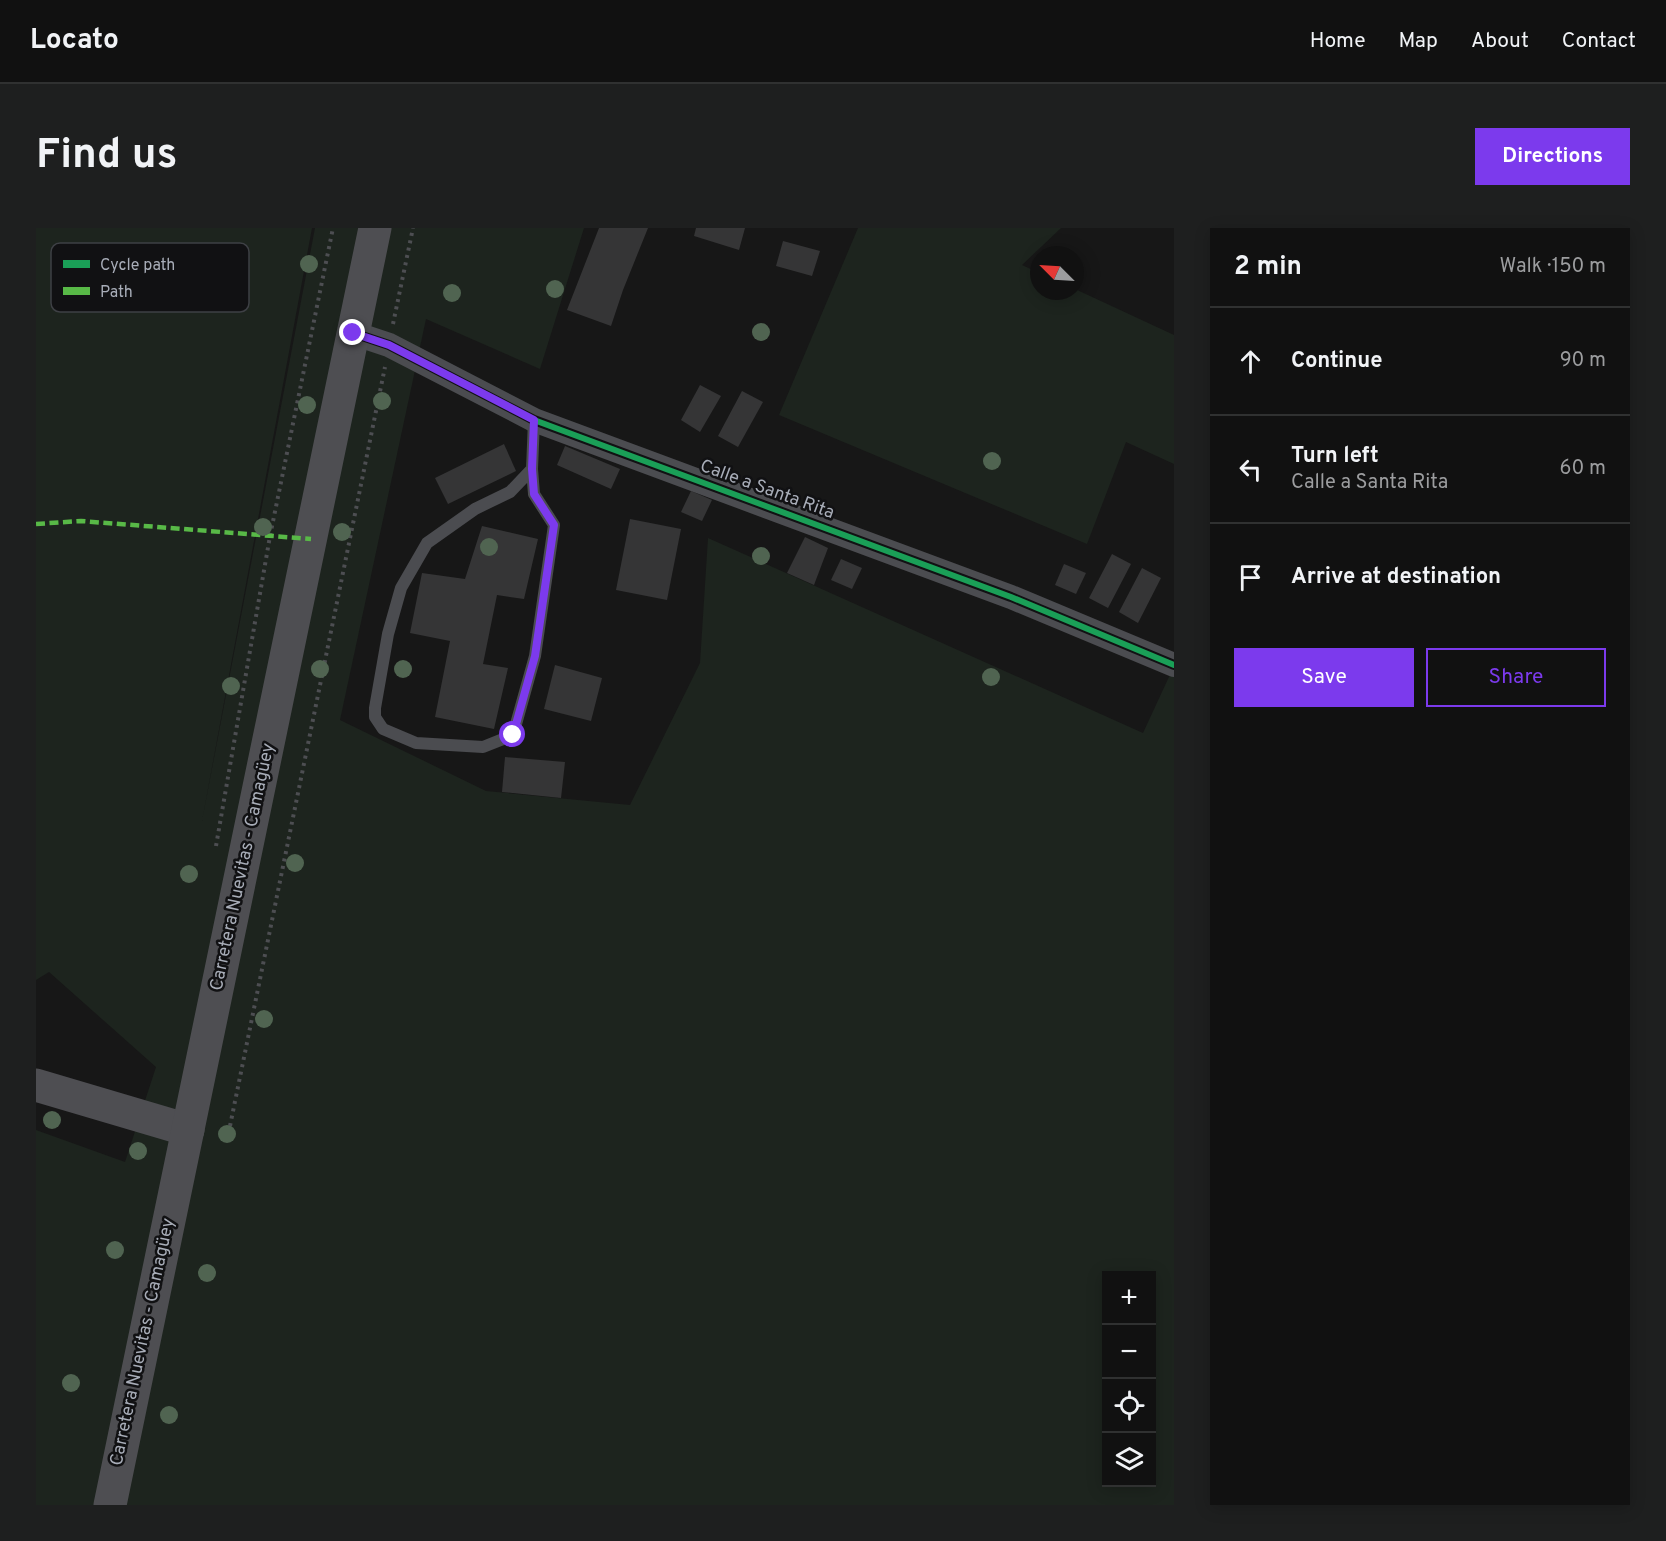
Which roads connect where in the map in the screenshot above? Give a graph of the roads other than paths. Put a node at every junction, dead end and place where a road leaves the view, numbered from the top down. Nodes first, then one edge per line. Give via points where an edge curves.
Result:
1 (375, 228) edge
2 (353, 333) junction
3 (534, 420) junction
4 (532, 469) junction
5 (1174, 665) edge
6 (36, 1085) edge
7 (188, 1130) junction
8 (110, 1505) edge

1 - 2 highway, Carretera Nuevitas - Camagüey
2 - 3 street, Calle a Santa Rita via 389,345
2 - 7 highway, Carretera Nuevitas - Camagüey
3 - 4 lane
3 - 5 street, Calle a Santa Rita via 1011,597
4 - 4 lane via 510,492 475,509 427,543 421,552 401,588 388,634 375,708 375,717 384,729 416,743 483,747 513,735 535,656 554,525 534,494
6 - 7 highway
7 - 8 highway, Carretera Nuevitas - Camagüey

